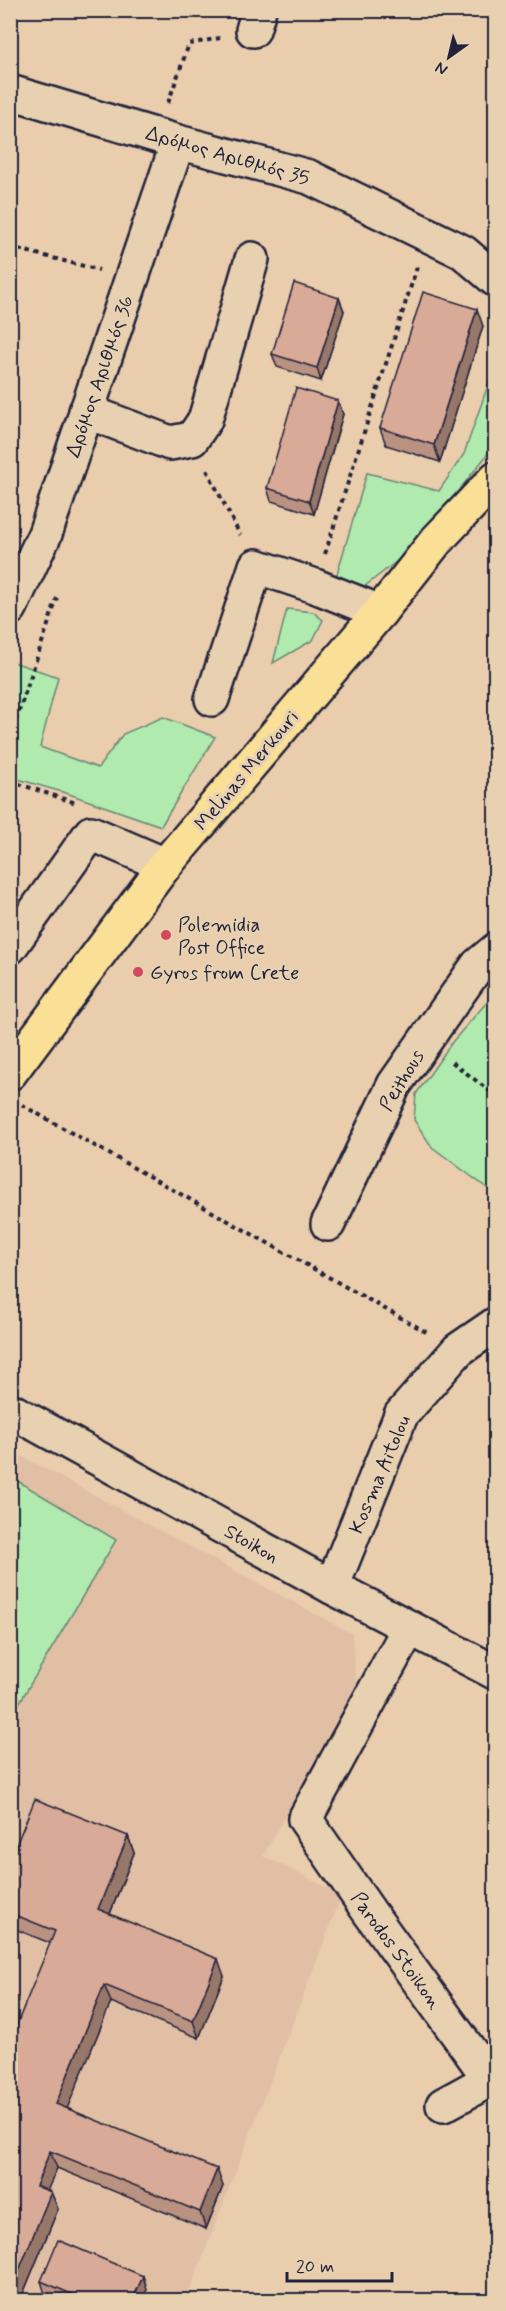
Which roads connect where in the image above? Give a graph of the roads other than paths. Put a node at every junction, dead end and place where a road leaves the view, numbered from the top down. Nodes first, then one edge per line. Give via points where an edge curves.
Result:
1 (10, 92) edge
2 (168, 139) junction
3 (252, 259) dead end
4 (495, 280) edge
5 (87, 411) junction
6 (495, 478) edge
7 (10, 608) edge
8 (380, 612) junction
9 (212, 699) dead end
10 (165, 865) junction
11 (10, 947) edge
12 (495, 950) edge
13 (14, 1075) edge
14 (328, 1224) dead end
15 (495, 1324) edge
16 (10, 1410) edge
17 (332, 1587) junction
18 (409, 1628) junction
19 (495, 1672) edge
20 (493, 2077) edge
21 (442, 2105) dead end

1 - 2 street, Δρόμος Αριθμός 35
2 - 4 street, Δρόμος Αριθμός 35 via 309,177 464,252
2 - 5 street, Δρόμος Αριθμός 36 via 132,278
3 - 5 street via 205,420 192,440 170,443
5 - 7 street, Δρόμος Αριθμός 36 via 45,534
6 - 8 main road, Melinas Merkouri via 436,541
8 - 9 street via 256,566
8 - 10 main road, Melinas Merkouri
10 - 11 street via 91,833
10 - 13 main road, Melinas Merkouri
12 - 14 street, Peithous via 478,965 394,1085
15 - 17 street, Kosma Aitolou via 458,1350 401,1415
16 - 17 street, Stoikon
17 - 18 street, Stoikon
18 - 19 street, Stoikon
18 - 20 street, Parodos Stoikon via 305,1820
20 - 21 street, Parodos Stoikon

